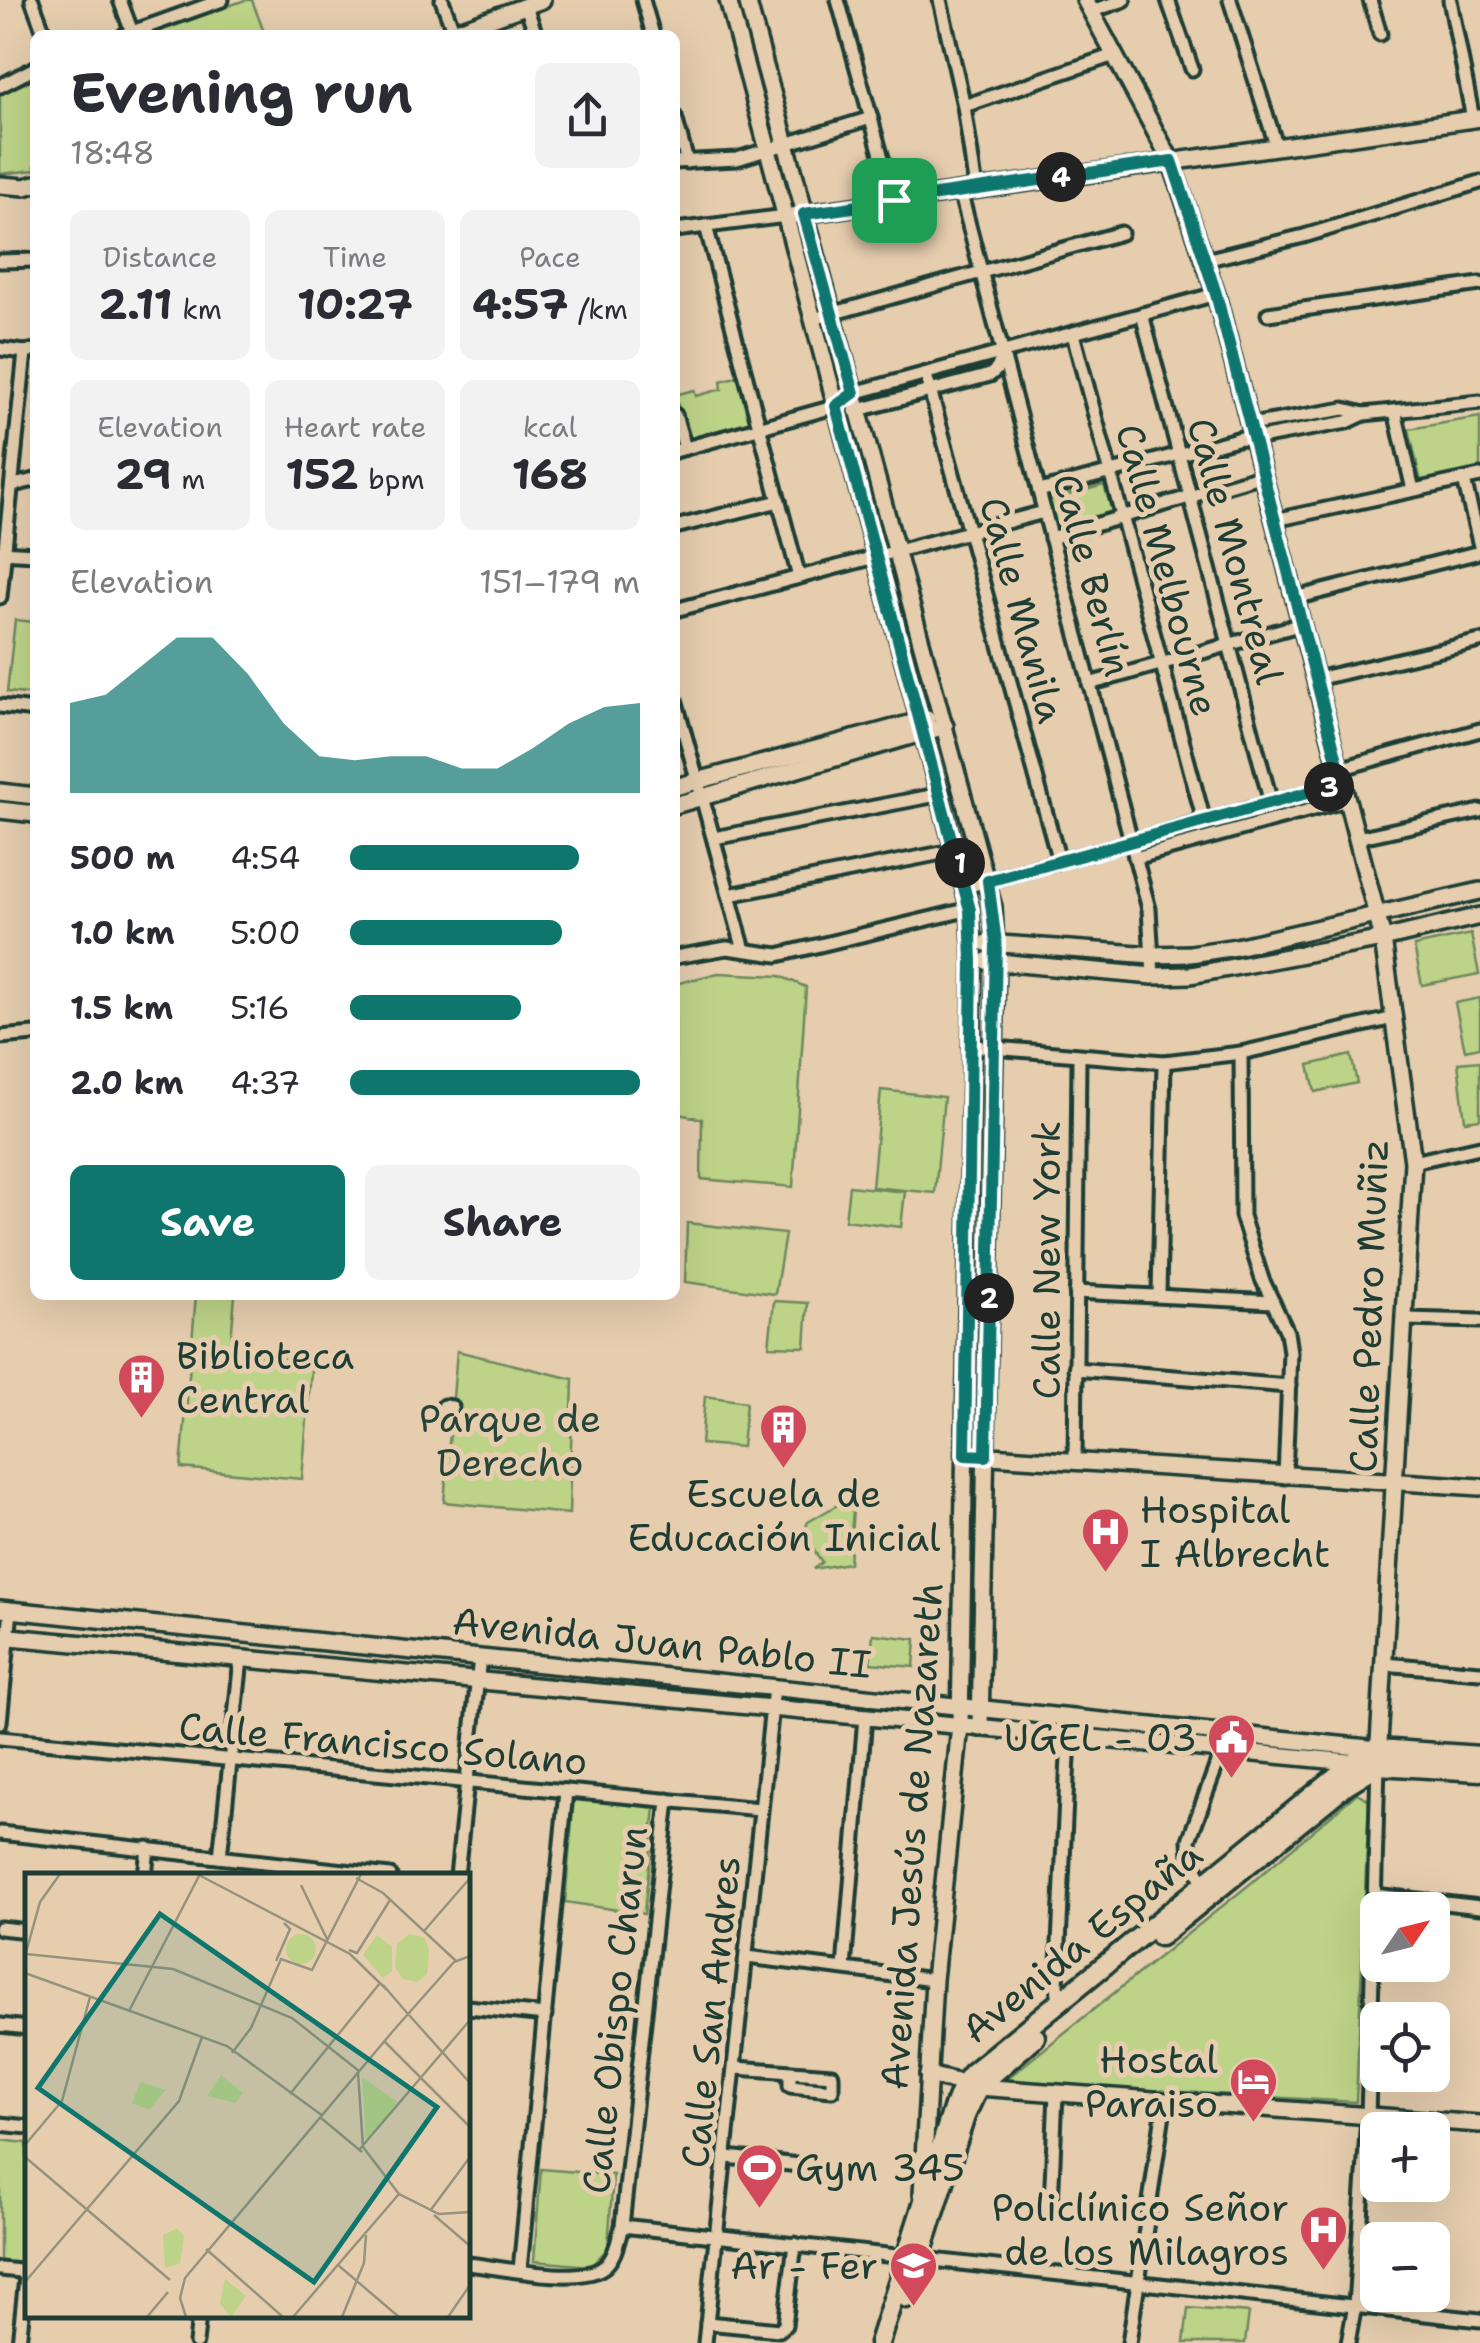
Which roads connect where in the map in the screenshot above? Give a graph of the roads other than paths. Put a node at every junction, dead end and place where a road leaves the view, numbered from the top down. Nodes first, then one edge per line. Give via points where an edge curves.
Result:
1 (32, 0) edge
2 (120, 0) edge
3 (222, 0) edge
4 (442, 0) edge
5 (542, 0) edge
6 (643, 0) edge
7 (728, 0) edge
8 (747, 0) edge
9 (838, 0) edge
10 (940, 0) edge
11 (1124, 0) edge
12 (1168, 0) edge
13 (1230, 0) edge
14 (1370, 0) edge
15 (1450, 0) edge
16 (526, 6) junction
17 (1089, 6) edge
18 (42, 30) edge
19 (129, 30) edge
20 (141, 30) edge
21 (450, 30) edge
22 (462, 30) edge
23 (534, 30) edge
24 (652, 30) edge
25 (1380, 34) dead end
26 (1114, 54) junction
27 (1192, 69) dead end
28 (30, 71) edge
29 (0, 86) edge
30 (964, 106) junction
31 (870, 118) junction
32 (1476, 118) edge
33 (1276, 145) junction
34 (786, 146) junction
35 (768, 150) junction
36 (1172, 161) junction
37 (681, 162) edge
38 (1480, 182) edge
39 (0, 185) edge
40 (30, 186) edge
41 (968, 190) junction
42 (894, 200) junction
43 (804, 214) junction
44 (786, 216) junction
45 (706, 226) junction
46 (680, 229) edge
47 (1121, 234) dead end
48 (0, 260) edge
49 (30, 260) edge
50 (1205, 260) junction
51 (980, 272) junction
52 (1480, 284) edge
53 (1216, 294) junction
54 (832, 314) junction
55 (1142, 314) junction
56 (1268, 314) dead end
57 (813, 319) junction
58 (1073, 334) junction
59 (0, 349) edge
60 (30, 351) edge
61 (1003, 354) junction
62 (926, 374) junction
63 (931, 392) junction
64 (854, 393) junction
65 (1480, 402) edge
66 (836, 406) junction
67 (1395, 411) junction
68 (859, 412) junction
69 (759, 428) junction
70 (1252, 432) junction
71 (680, 450) edge
72 (1178, 455) junction
73 (1110, 473) junction
74 (1263, 475) junction
75 (1480, 476) edge
76 (1464, 480) junction
77 (30, 481) edge
78 (13, 485) junction
79 (1413, 490) junction
80 (1038, 491) junction
81 (1190, 496) junction
82 (779, 501) junction
83 (1044, 512) junction
84 (1122, 516) junction
85 (1275, 520) junction
86 (680, 526) edge
87 (970, 532) junction
88 (1050, 538) junction
89 (1480, 549) edge
90 (897, 551) junction
91 (3, 552) edge
92 (30, 554) edge
93 (877, 556) junction
94 (799, 577) junction
95 (0, 597) edge
96 (1295, 598) junction
97 (680, 609) edge
98 (1302, 624) junction
99 (1480, 641) edge
100 (1230, 644) junction
101 (1162, 664) junction
102 (929, 668) junction
103 (908, 674) junction
104 (1316, 678) junction
105 (1089, 684) junction
106 (0, 706) edge
107 (30, 709) edge
108 (680, 718) edge
109 (944, 720) junction
110 (922, 726) junction
111 (1480, 730) edge
112 (1343, 784) junction
113 (680, 787) edge
114 (700, 788) junction
115 (0, 792) edge
116 (942, 794) junction
117 (30, 795) edge
118 (680, 801) edge
119 (1272, 804) junction
120 (0, 810) edge
121 (1480, 811) edge
122 (30, 813) edge
123 (1204, 822) junction
124 (714, 838) junction
125 (1357, 838) junction
126 (1131, 842) junction
127 (956, 850) junction
128 (1135, 858) junction
129 (1059, 861) junction
130 (988, 881) junction
131 (966, 886) junction
132 (1480, 891) edge
133 (729, 895) junction
134 (970, 910) junction
135 (1377, 915) junction
136 (1480, 916) edge
137 (1383, 939) junction
138 (972, 942) junction
139 (996, 943) junction
140 (744, 950) junction
141 (1153, 955) junction
142 (680, 956) edge
143 (972, 961) junction
144 (996, 961) junction
145 (1153, 976) junction
146 (1394, 1018) junction
147 (30, 1034) edge
148 (0, 1037) edge
149 (970, 1046) junction
150 (994, 1048) junction
151 (1241, 1053) junction
152 (1078, 1058) junction
153 (1164, 1062) junction
154 (1480, 1147) edge
155 (1413, 1162) junction
156 (1076, 1292) junction
157 (1159, 1294) junction
158 (1273, 1302) junction
159 (1406, 1319) junction
160 (1480, 1321) edge
161 (1075, 1369) junction
162 (1289, 1386) junction
163 (965, 1455) junction
164 (986, 1456) junction
165 (1076, 1462) junction
166 (1285, 1477) junction
167 (1396, 1482) junction
168 (1480, 1487) edge
169 (6, 1610) edge
170 (242, 1634) junction
171 (4, 1637) edge
172 (480, 1658) junction
173 (241, 1659) junction
174 (1383, 1664) junction
175 (1480, 1672) edge
176 (477, 1681) junction
177 (774, 1688) junction
178 (960, 1706) junction
179 (980, 1708) junction
180 (772, 1709) junction
181 (865, 1717) junction
182 (0, 1722) edge
183 (960, 1726) junction
184 (980, 1728) junction
185 (1176, 1728) junction
186 (1228, 1734) junction
187 (1069, 1736) junction
188 (0, 1738) edge
189 (1174, 1746) junction
190 (1222, 1751) junction
191 (1480, 1756) edge
192 (1378, 1757) junction
193 (230, 1760) junction
194 (1354, 1762) junction
195 (1480, 1771) edge
196 (467, 1781) junction
197 (566, 1791) junction
198 (668, 1800) junction
199 (760, 1809) junction
200 (0, 1833) edge
201 (148, 1848) junction
202 (220, 1857) junction
203 (145, 1873) edge
204 (348, 1873) edge
205 (457, 1873) edge
206 (1207, 1890) junction
207 (1374, 1892) edge
208 (1450, 1904) edge
209 (1480, 1907) edge
210 (0, 1928) edge
211 (25, 1931) edge
212 (747, 1957) junction
213 (844, 1968) junction
214 (934, 1980) junction
215 (1372, 1982) edge
216 (1059, 2003) junction
217 (470, 2007) edge
218 (544, 2015) junction
219 (0, 2025) edge
220 (25, 2028) edge
221 (736, 2068) junction
222 (790, 2072) dead end
223 (928, 2075) junction
224 (970, 2086) junction
225 (1056, 2093) junction
226 (1165, 2100) junction
227 (1368, 2112) edge
228 (1360, 2116) edge
229 (1450, 2122) edge
230 (0, 2124) edge
231 (1480, 2124) edge
232 (25, 2126) edge
233 (727, 2157) junction
234 (799, 2166) dead end
235 (1362, 2202) edge
236 (1051, 2205) dead end
237 (922, 2208) junction
238 (622, 2226) junction
239 (719, 2234) junction
240 (794, 2244) junction
241 (913, 2259) junction
242 (470, 2264) edge
243 (0, 2269) edge
244 (520, 2270) junction
245 (25, 2277) edge
246 (1140, 2283) junction
247 (25, 2287) edge
248 (1355, 2305) junction
249 (198, 2318) edge
250 (1480, 2320) edge
251 (707, 2323) junction
252 (19, 2343) edge
253 (196, 2343) edge
254 (705, 2343) edge
255 (880, 2343) edge
256 (892, 2343) edge
257 (1129, 2343) edge
258 (1348, 2343) edge

1 - 18 street
2 - 19 street
3 - 20 street
4 - 21 street
5 - 16 main road
6 - 24 street
7 - 35 main road, Avenida Jesús de Nazareth
8 - 34 main road, Avenida Jesús de Nazareth
9 - 31 street
10 - 30 street, Calle Berlín
11 - 17 street
12 - 27 street
13 - 33 street
14 - 25 street
15 - 32 street
16 - 22 main road
16 - 23 street
17 - 26 main road, Calle Pedro Muñiz
26 - 30 street
26 - 36 main road, Calle Pedro Muñiz
28 - 29 street
30 - 41 street, Calle Berlín
31 - 34 street
31 - 42 street
32 - 33 main road
33 - 36 main road
34 - 35 street
34 - 43 main road, Avenida Jesús de Nazareth
35 - 37 street
35 - 44 main road, Avenida Jesús de Nazareth
36 - 41 main road
36 - 50 main road, Calle Pedro Muñiz
38 - 50 street
39 - 40 main road
41 - 42 main road
41 - 51 street, Calle Berlín
42 - 43 main road
43 - 44 main road
43 - 54 main road, Avenida Jesús de Nazareth
44 - 45 street
44 - 57 main road, Avenida Jesús de Nazareth
45 - 46 street
45 - 69 street
47 - 51 street
48 - 49 street
50 - 53 main road, Calle Pedro Muñiz
51 - 54 street
51 - 61 street, Calle Berlín
52 - 56 street
53 - 55 street
53 - 70 main road, Calle Pedro Muñiz
54 - 57 street
54 - 64 main road, Avenida Jesús de Nazareth
55 - 58 street
55 - 72 street, Calle Montreal
57 - 66 main road, Avenida Jesús de Nazareth
58 - 61 street
58 - 73 street, Calle Melbourne
59 - 60 street
60 - 78 street
61 - 62 street
61 - 63 street via 990,375
61 - 80 street, Calle Berlín
62 - 63 street, Calle Manila
62 - 64 street
63 - 68 street
63 - 87 street, Calle Manila
64 - 66 street
64 - 68 main road, Avenida Jesús de Nazareth
65 - 67 street
66 - 68 street
66 - 69 street
66 - 93 main road, Avenida Jesús de Nazareth
67 - 70 street
67 - 79 street
68 - 90 main road, Avenida Jesús de Nazareth
69 - 71 street
69 - 82 street
70 - 72 street
70 - 74 main road, Calle Pedro Muñiz
72 - 73 street
72 - 81 street, Calle Montreal
73 - 80 street
73 - 84 street, Calle Melbourne
74 - 81 street
74 - 85 main road, Calle Pedro Muñiz
75 - 76 street
76 - 79 street
76 - 89 street
77 - 78 street
78 - 91 street
79 - 85 street
80 - 83 street, Calle Berlín
81 - 84 street
81 - 100 street, Calle Montreal
82 - 86 street
82 - 94 street
83 - 87 street
83 - 88 street, Calle Berlín
84 - 88 street
84 - 101 street, Calle Melbourne
85 - 96 main road, Calle Pedro Muñiz
87 - 90 street
87 - 129 street, Calle Manila
88 - 105 street, Calle Berlín
89 - 96 street
90 - 93 street
90 - 102 main road, Avenida Jesús de Nazareth
91 - 92 street
91 - 95 street
93 - 94 street
93 - 103 main road, Avenida Jesús de Nazareth
94 - 97 street
96 - 98 main road, Calle Pedro Muñiz
98 - 100 street
98 - 104 main road, Calle Pedro Muñiz
99 - 104 street
100 - 101 street
100 - 119 street, Calle Montreal
101 - 105 street
101 - 123 street, Calle Melbourne
102 - 103 main road
102 - 109 main road, Avenida Jesús de Nazareth
103 - 110 main road, Avenida Jesús de Nazareth
104 - 112 main road, Calle Pedro Muñiz
105 - 126 street, Calle Berlín
106 - 107 street
108 - 114 street
109 - 110 main road
109 - 130 main road, Avenida Jesús de Nazareth
110 - 114 main road
110 - 116 main road, Avenida Jesús de Nazareth
111 - 112 street
112 - 119 street
112 - 125 main road, Calle Pedro Muñiz
112 - 128 street
113 - 114 main road
114 - 118 main road
114 - 124 street
115 - 117 main road
116 - 124 street
116 - 127 main road, Avenida Jesús de Nazareth
119 - 123 street
120 - 122 main road
121 - 125 street
123 - 126 street
124 - 133 street
125 - 135 main road, Calle Pedro Muñiz
126 - 128 street, Calle Berlín
126 - 129 street
127 - 131 main road, Avenida Jesús de Nazareth
127 - 133 street
128 - 141 street, Calle Berlín
129 - 130 street
130 - 131 street
130 - 139 main road, Avenida Jesús de Nazareth
131 - 134 main road, Avenida Jesús de Nazareth
132 - 135 main road
133 - 140 street
134 - 138 main road, Avenida Jesús de Nazareth
134 - 140 street via 778,955
135 - 137 main road, Calle Pedro Muñiz
135 - 141 main road via 1236,947
136 - 137 main road
137 - 145 main road via 1236,969
137 - 146 main road, Calle Pedro Muñiz
138 - 139 main road
138 - 143 main road, Avenida Jesús de Nazareth
139 - 141 main road
139 - 144 main road, Avenida Jesús de Nazareth
140 - 142 street
141 - 145 street, Calle Berlín
143 - 144 main road
143 - 149 main road, Avenida Jesús de Nazareth
144 - 145 main road
144 - 150 main road, Avenida Jesús de Nazareth
146 - 151 street
146 - 155 main road, Calle Pedro Muñiz
147 - 148 street
149 - 150 street
149 - 163 main road, Avenida Jesús de Nazareth
150 - 152 street
150 - 164 main road, Avenida Jesús de Nazareth
151 - 153 street
151 - 158 street via 1242,1216
152 - 153 street
152 - 156 street, Calle New York
153 - 157 street
154 - 155 street
155 - 159 main road, Calle Pedro Muñiz
156 - 157 street
156 - 161 street, Calle New York
157 - 158 street
158 - 162 street via 1287,1332
159 - 160 street
159 - 167 main road, Calle Pedro Muñiz
161 - 162 street
161 - 165 street, Calle New York
162 - 166 street
163 - 164 main road
163 - 178 main road, Avenida Jesús de Nazareth
164 - 165 main road
164 - 179 main road, Avenida Jesús de Nazareth
165 - 166 main road
166 - 167 main road
167 - 168 main road
167 - 174 main road, Calle Pedro Muñiz
169 - 170 main road, Avenida Juan Pablo II
169 - 171 street
170 - 172 main road, Avenida Juan Pablo II
170 - 173 main road
171 - 173 main road, Avenida Juan Pablo II
171 - 182 street
172 - 176 street
172 - 177 main road, Avenida Juan Pablo II
173 - 176 main road, Avenida Juan Pablo II
173 - 193 street
174 - 175 street
174 - 192 main road, Calle Pedro Muñiz
176 - 180 main road, Avenida Juan Pablo II
176 - 196 street
177 - 178 main road, Avenida Juan Pablo II
177 - 180 street, Calle San Andres
178 - 179 main road, Avenida Juan Pablo II
178 - 183 main road, Avenida Jesús de Nazareth
179 - 184 main road, Avenida Jesús de Nazareth
179 - 185 main road, Avenida Juan Pablo II
180 - 181 main road, Avenida Juan Pablo II
180 - 199 street, Calle San Andres
181 - 183 main road, Avenida Juan Pablo II
181 - 213 street
183 - 184 main road, Avenida Juan Pablo II
183 - 214 main road, Avenida Jesús de Nazareth
184 - 187 main road, Avenida Juan Pablo II
185 - 186 main road, Avenida Juan Pablo II
185 - 189 main road
186 - 190 street
186 - 192 main road, Avenida Juan Pablo II
187 - 189 main road, Avenida Juan Pablo II
187 - 216 street
188 - 193 street, Calle Francisco Solano
189 - 190 main road, Avenida Juan Pablo II
190 - 194 main road, Avenida Juan Pablo II
190 - 206 street via 1189,1840
191 - 192 main road
192 - 194 main road, Avenida España
192 - 195 main road
192 - 206 main road, Avenida España
192 - 207 street
193 - 196 street, Calle Francisco Solano
193 - 202 street
194 - 206 main road, Avenida España
196 - 197 street, Calle Francisco Solano
196 - 205 street
197 - 198 street, Calle Francisco Solano
197 - 218 street
198 - 199 street, Calle Francisco Solano
198 - 238 street, Calle Obispo Charun
199 - 212 street, Calle San Andres
200 - 201 street
201 - 202 street
201 - 203 street
202 - 204 street
206 - 216 main road, Avenida España
206 - 224 main road, Avenida España
208 - 209 street
210 - 211 street
212 - 213 street
212 - 221 street, Calle San Andres
213 - 214 street
214 - 223 main road, Avenida Jesús de Nazareth
215 - 227 street
216 - 224 main road, Avenida España via 972,2072
217 - 218 street
218 - 244 street
219 - 220 street
221 - 222 street
221 - 233 street, Calle San Andres
223 - 224 main road
223 - 237 main road, Avenida Jesús de Nazareth
224 - 225 main road
224 - 237 main road, Avenida España
224 - 241 main road, Avenida España
225 - 226 main road
225 - 236 street
226 - 228 main road
226 - 246 street
229 - 231 main road
230 - 232 street
233 - 234 street
233 - 239 street, Calle San Andres
235 - 248 street
237 - 241 main road, Avenida España
238 - 239 street
238 - 244 street via 605,2267 584,2275
239 - 240 street
239 - 251 street, Calle San Andres
240 - 241 street
240 - 251 street via 785,2325 779,2330
241 - 246 street
241 - 255 main road, Avenida España
241 - 256 main road, Avenida España
242 - 244 street
243 - 245 street
246 - 248 street
246 - 257 street
247 - 252 street
248 - 250 street
248 - 258 street
249 - 253 street
251 - 254 street, Calle San Andres

